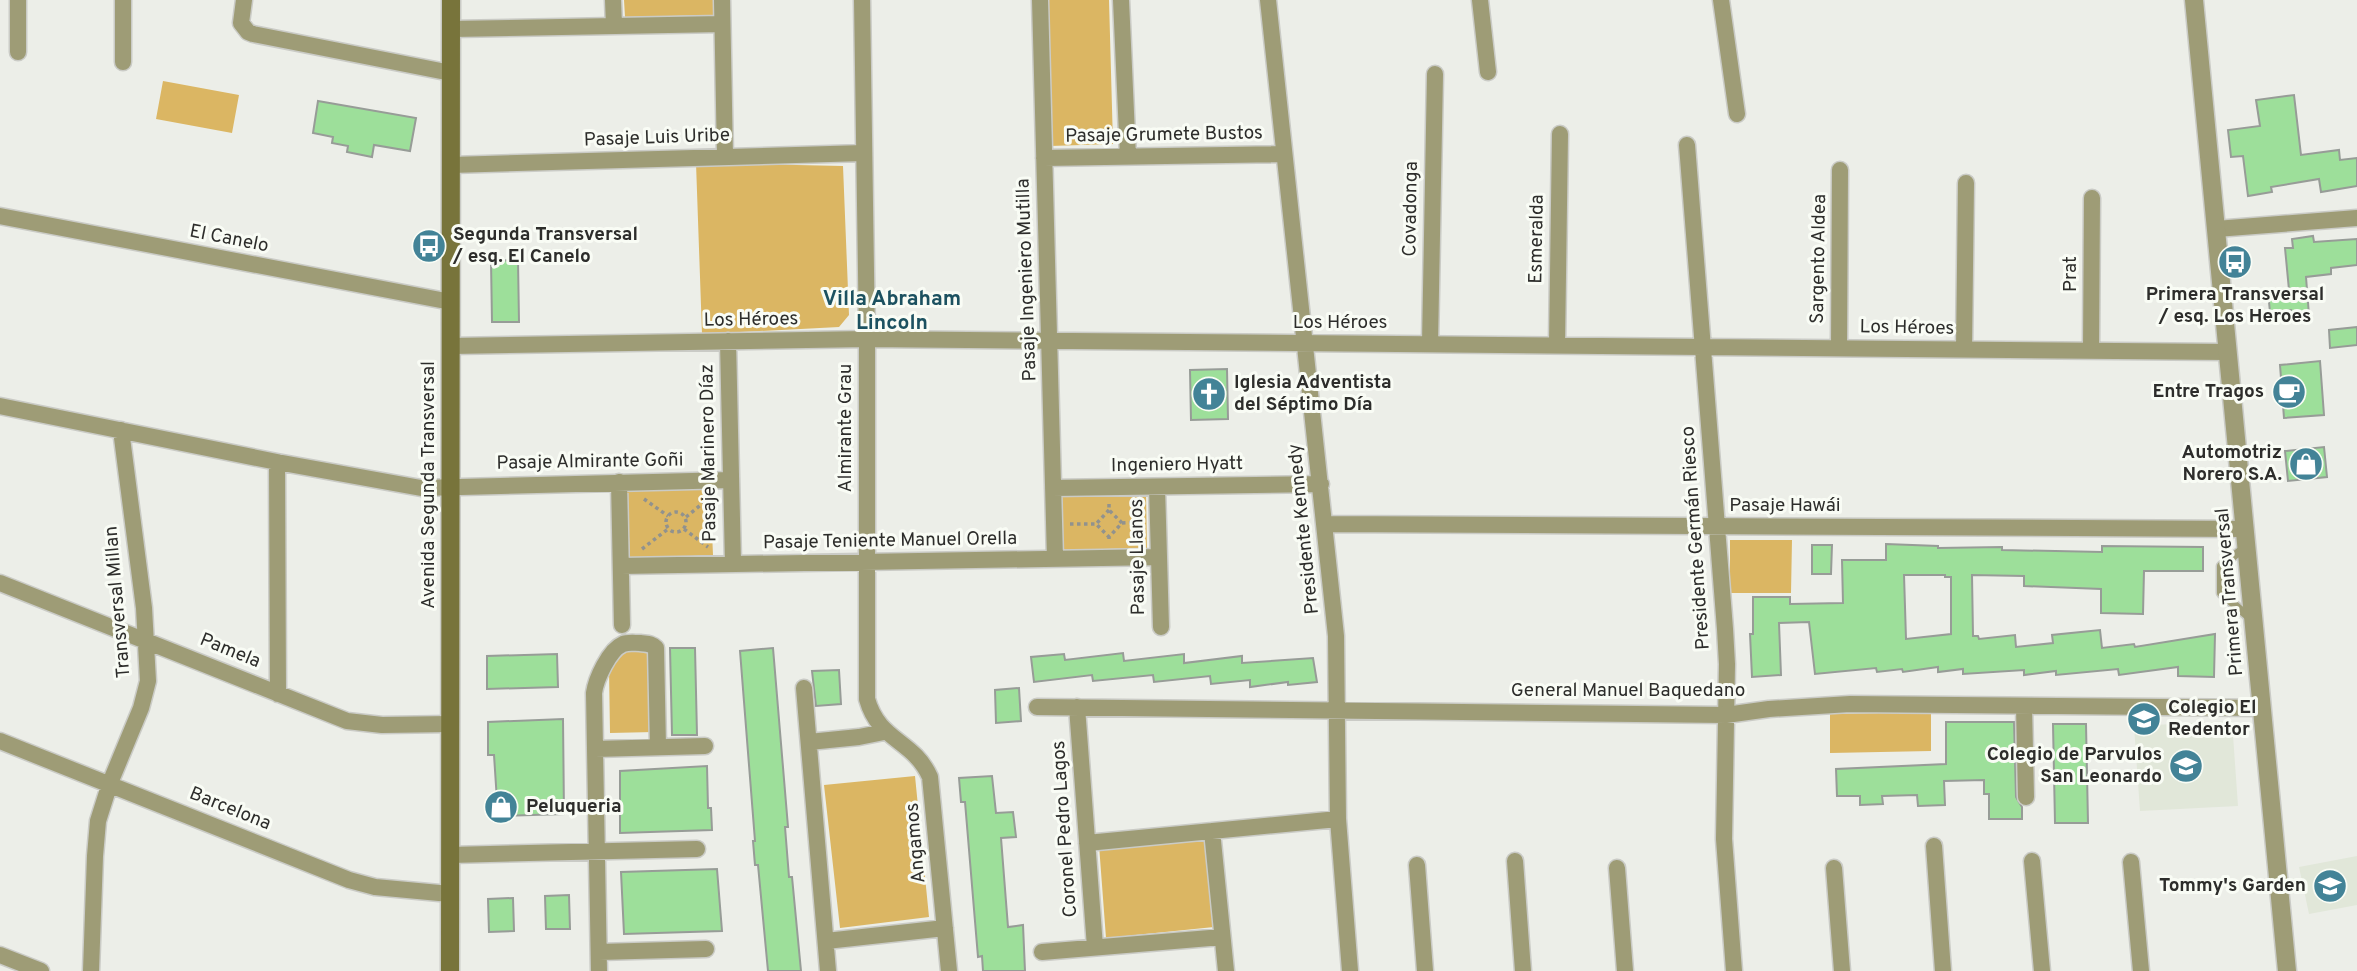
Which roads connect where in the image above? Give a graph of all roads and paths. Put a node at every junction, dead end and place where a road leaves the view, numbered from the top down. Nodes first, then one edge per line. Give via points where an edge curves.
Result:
1 (18, 0) edge
2 (123, 0) edge
3 (244, 0) edge
4 (451, 0) edge
5 (613, 0) edge
6 (722, 0) edge
7 (862, 0) edge
8 (1040, 0) edge
9 (1121, 0) edge
10 (1268, 0) edge
11 (1480, 0) edge
12 (1721, 0) edge
13 (2194, 0) edge
14 (722, 24) junction
15 (614, 26) junction
16 (451, 29) junction
17 (18, 52) dead end
18 (123, 62) dead end
19 (1488, 72) dead end
20 (451, 73) junction
21 (1435, 74) dead end
22 (1737, 114) dead end
23 (1560, 134) dead end
24 (1687, 145) dead end
25 (864, 153) junction
26 (1284, 154) junction
27 (725, 157) junction
28 (1128, 157) junction
29 (1044, 158) junction
30 (451, 165) junction
31 (1840, 170) dead end
32 (1966, 183) dead end
33 (2092, 198) dead end
34 (0, 216) edge
35 (2357, 218) edge
36 (2216, 229) junction
37 (451, 302) junction
38 (867, 339) junction
39 (728, 341) junction
40 (1049, 341) junction
41 (1305, 344) junction
42 (1430, 344) junction
43 (1557, 345) junction
44 (451, 346) junction
45 (1702, 347) junction
46 (1839, 348) junction
47 (1964, 350) junction
48 (2091, 351) junction
49 (2228, 352) junction
50 (0, 406) edge
51 (121, 430) junction
52 (277, 462) junction
53 (731, 480) junction
54 (619, 482) junction
55 (1321, 484) junction
56 (449, 486) junction
57 (1157, 487) junction
58 (1053, 488) junction
59 (675, 512) joint
60 (1096, 524) junction
61 (1326, 524) junction
62 (1054, 525) junction
63 (1717, 526) junction
64 (2246, 538) junction
65 (1159, 557) junction
66 (1055, 559) junction
67 (867, 562) junction
68 (733, 564) junction
69 (621, 566) junction
70 (0, 583) edge
71 (2254, 621) junction
72 (622, 625) dead end
73 (1161, 627) dead end
74 (146, 640) junction
75 (804, 688) dead end
76 (278, 694) junction
77 (2024, 706) junction
78 (1037, 707) dead end
79 (1077, 708) junction
80 (2262, 708) junction
81 (1338, 710) junction
82 (1726, 715) junction
83 (450, 724) junction
84 (884, 732) junction
85 (0, 741) edge
86 (809, 742) junction
87 (705, 746) dead end
88 (659, 747) junction
89 (595, 749) junction
90 (110, 783) junction
91 (2026, 797) dead end
92 (1338, 819) junction
93 (1212, 831) junction
94 (1087, 843) junction
95 (1934, 846) dead end
96 (697, 849) dead end
97 (597, 851) junction
98 (450, 855) junction
99 (1515, 861) dead end
100 (2032, 861) dead end
101 (2131, 862) dead end
102 (1417, 865) dead end
103 (1834, 868) dead end
104 (1617, 869) dead end
105 (450, 894) junction
106 (945, 928) junction
107 (1222, 937) junction
108 (826, 941) junction
109 (1095, 947) junction
110 (706, 949) dead end
111 (599, 952) junction
112 (1042, 952) dead end
113 (0, 955) edge
114 (41, 971) edge
115 (92, 971) edge
116 (450, 971) edge
117 (599, 971) edge
118 (828, 971) edge
119 (949, 971) edge
120 (1226, 971) edge
121 (1350, 971) edge
122 (1425, 971) edge
123 (1523, 971) edge
124 (1625, 971) edge
125 (1734, 971) edge
126 (1842, 971) edge
127 (1943, 971) edge
128 (2042, 971) edge
129 (2141, 971) edge
130 (2287, 971) edge

1 - 17 street
2 - 18 street
3 - 20 street via 241,23 247,32
4 - 16 main road, Avenida Segunda Transversal
5 - 15 street
6 - 14 street
7 - 25 street, Almirante Grau
8 - 29 street, Pasaje Ingeniero Mutilla
9 - 28 street
10 - 26 street, Presidente Kennedy
11 - 19 street
12 - 22 street
13 - 36 street, Primera Transversal
14 - 15 street
14 - 27 street
15 - 16 street
16 - 20 main road, Avenida Segunda Transversal
20 - 30 main road, Avenida Segunda Transversal
21 - 42 street, Covadonga
23 - 43 street, Esmeralda
24 - 45 street, Presidente Germán Riesco
25 - 27 street, Pasaje Luis Uribe
25 - 38 street, Almirante Grau
26 - 28 street, Pasaje Grumete Bustos
26 - 41 street, Presidente Kennedy
27 - 30 street, Pasaje Luis Uribe
28 - 29 street, Pasaje Grumete Bustos
29 - 40 street, Pasaje Ingeniero Mutilla
30 - 37 main road, Avenida Segunda Transversal
31 - 46 street, Sargento Aldea
32 - 47 street
33 - 48 street, Prat
34 - 37 street, El Canelo
35 - 36 street
36 - 49 street, Primera Transversal
37 - 44 main road, Avenida Segunda Transversal
38 - 39 street, Los Héroes
38 - 40 street, Los Héroes
38 - 67 street, Almirante Grau
39 - 44 street, Los Héroes
39 - 53 street, Pasaje Marinero Díaz
40 - 41 street, Los Héroes
40 - 58 street, Pasaje Ingeniero Mutilla
41 - 42 street, Los Héroes
41 - 55 street, Presidente Kennedy
42 - 43 street, Los Héroes
43 - 45 street, Los Héroes
44 - 56 main road, Avenida Segunda Transversal
45 - 46 street, Los Héroes
45 - 63 street, Presidente Germán Riesco
46 - 47 street, Los Héroes
47 - 48 street, Los Héroes
48 - 49 street, Los Héroes
49 - 64 street, Primera Transversal
50 - 51 street
51 - 52 street
51 - 74 street, Transversal Millan
52 - 56 street via 421,488
52 - 76 street
53 - 54 street, Pasaje Almirante Goñi
53 - 68 street, Pasaje Marinero Díaz
54 - 56 street, Pasaje Almirante Goñi
54 - 69 street
55 - 57 street, Ingeniero Hyatt
55 - 61 street, Presidente Kennedy
56 - 83 main road, Avenida Segunda Transversal
57 - 58 street, Ingeniero Hyatt
57 - 65 street, Pasaje Llanos
58 - 62 street, Pasaje Ingeniero Mutilla
59 - 59 path via 666,525 680,532 687,521
60 - 60 path via 1109,537 1122,523 1109,510
60 - 62 path
61 - 63 street, Pasaje Hawái
61 - 81 street, Presidente Kennedy
62 - 66 street, Pasaje Ingeniero Mutilla
63 - 64 street, Pasaje Hawái
63 - 82 street, Presidente Germán Riesco
64 - 71 street, Primera Transversal
64 - 71 lane via 2221,566 2221,593
65 - 66 street, Pasaje Teniente Manuel Orella
65 - 73 street, Pasaje Llanos
66 - 67 street, Pasaje Teniente Manuel Orella
67 - 68 street, Pasaje Teniente Manuel Orella
67 - 84 street, Almirante Grau via 867,699
68 - 69 street, Pasaje Teniente Manuel Orella
69 - 72 street
70 - 74 street, Pamela
71 - 80 street, Primera Transversal
74 - 76 street, Pamela
74 - 90 street, Transversal Millan via 145,695
75 - 86 street
76 - 83 street, Pamela via 359,723
77 - 80 street, General Manuel Baquedano
77 - 82 street, General Manuel Baquedano via 1825,705
77 - 91 street
78 - 79 street, General Manuel Baquedano
79 - 81 street, General Manuel Baquedano
79 - 94 street, Coronel Pedro Lagos
80 - 130 street, Primera Transversal
81 - 82 street, General Manuel Baquedano
81 - 92 street, Presidente Kennedy
82 - 125 street, Presidente Germán Riesco via 1724,839
83 - 98 main road, Avenida Segunda Transversal
84 - 86 street
84 - 106 street, Angamos via 912,751 930,777
85 - 90 street, Barcelona
86 - 108 street
87 - 88 street
88 - 89 street
88 - 89 street via 656,648 627,643 618,647 596,681
89 - 97 street
90 - 105 street, Barcelona via 349,880
90 - 115 street, Transversal Millan via 96,838
92 - 93 street
92 - 121 street, Presidente Kennedy
93 - 94 street
93 - 107 street
94 - 109 street, Coronel Pedro Lagos
95 - 127 street
96 - 97 street
97 - 98 street
97 - 111 street
98 - 105 main road, Avenida Segunda Transversal
99 - 123 street
100 - 128 street
101 - 129 street
102 - 122 street
103 - 126 street
104 - 124 street
105 - 116 main road, Avenida Segunda Transversal
106 - 108 street
106 - 119 street, Angamos
107 - 109 street
107 - 120 street
108 - 118 street
109 - 112 street
110 - 111 street
111 - 117 street
113 - 114 street

